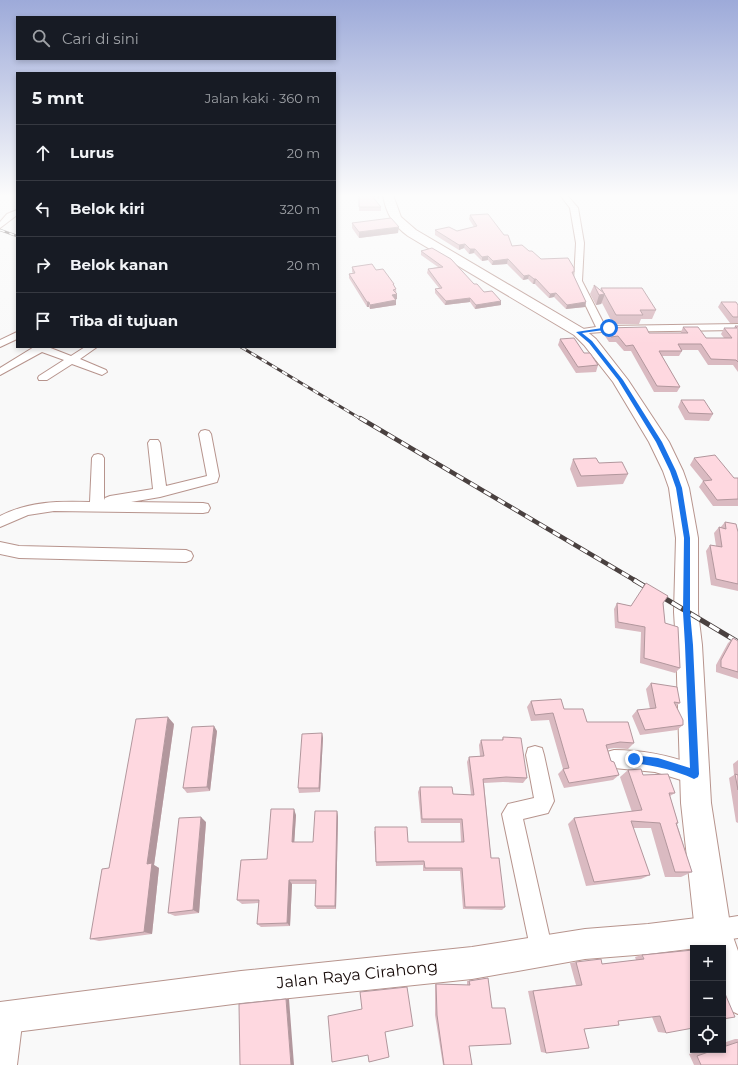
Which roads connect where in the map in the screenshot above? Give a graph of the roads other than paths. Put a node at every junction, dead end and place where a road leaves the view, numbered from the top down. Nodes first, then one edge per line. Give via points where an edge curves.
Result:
1 (432, 245) edge
2 (580, 245) edge
3 (738, 327) edge
4 (602, 329) junction
5 (0, 332) edge
6 (579, 332) junction
7 (16, 337) edge
8 (0, 344) edge
9 (39, 348) edge
10 (43, 348) edge
11 (90, 348) edge
12 (72, 360) junction
13 (0, 372) edge
14 (102, 372) dead end
15 (42, 378) dead end
16 (205, 434) dead end
17 (154, 443) dead end
18 (98, 458) dead end
19 (160, 492) junction
20 (97, 505) junction
21 (203, 508) dead end
22 (0, 522) edge
23 (0, 548) edge
24 (186, 556) dead end
25 (535, 754) dead end
26 (614, 759) dead end
27 (694, 774) junction
28 (723, 941) edge
29 (542, 952) junction
30 (738, 995) edge
31 (5, 1017) edge
32 (4, 1065) edge

1 - 6 main road
2 - 4 street via 578,281
3 - 4 street
4 - 6 street
5 - 7 street
6 - 27 main road via 620,380 649,425 679,488 687,538 686,612
7 - 8 street
9 - 13 street
10 - 12 street
11 - 12 street
12 - 14 street
12 - 15 street
16 - 19 street via 212,479
17 - 19 street
18 - 20 street
19 - 20 street
20 - 21 street
20 - 22 street via 31,508
23 - 24 street via 19,552
25 - 29 street via 544,801 542,806 515,810 512,814
26 - 27 street via 658,762
27 - 28 main road via 697,811
28 - 29 street, Jalan Raya Cirahong via 648,939 585,944
28 - 30 main road
29 - 31 street, Jalan Raya Cirahong via 472,963 241,987
31 - 32 street

